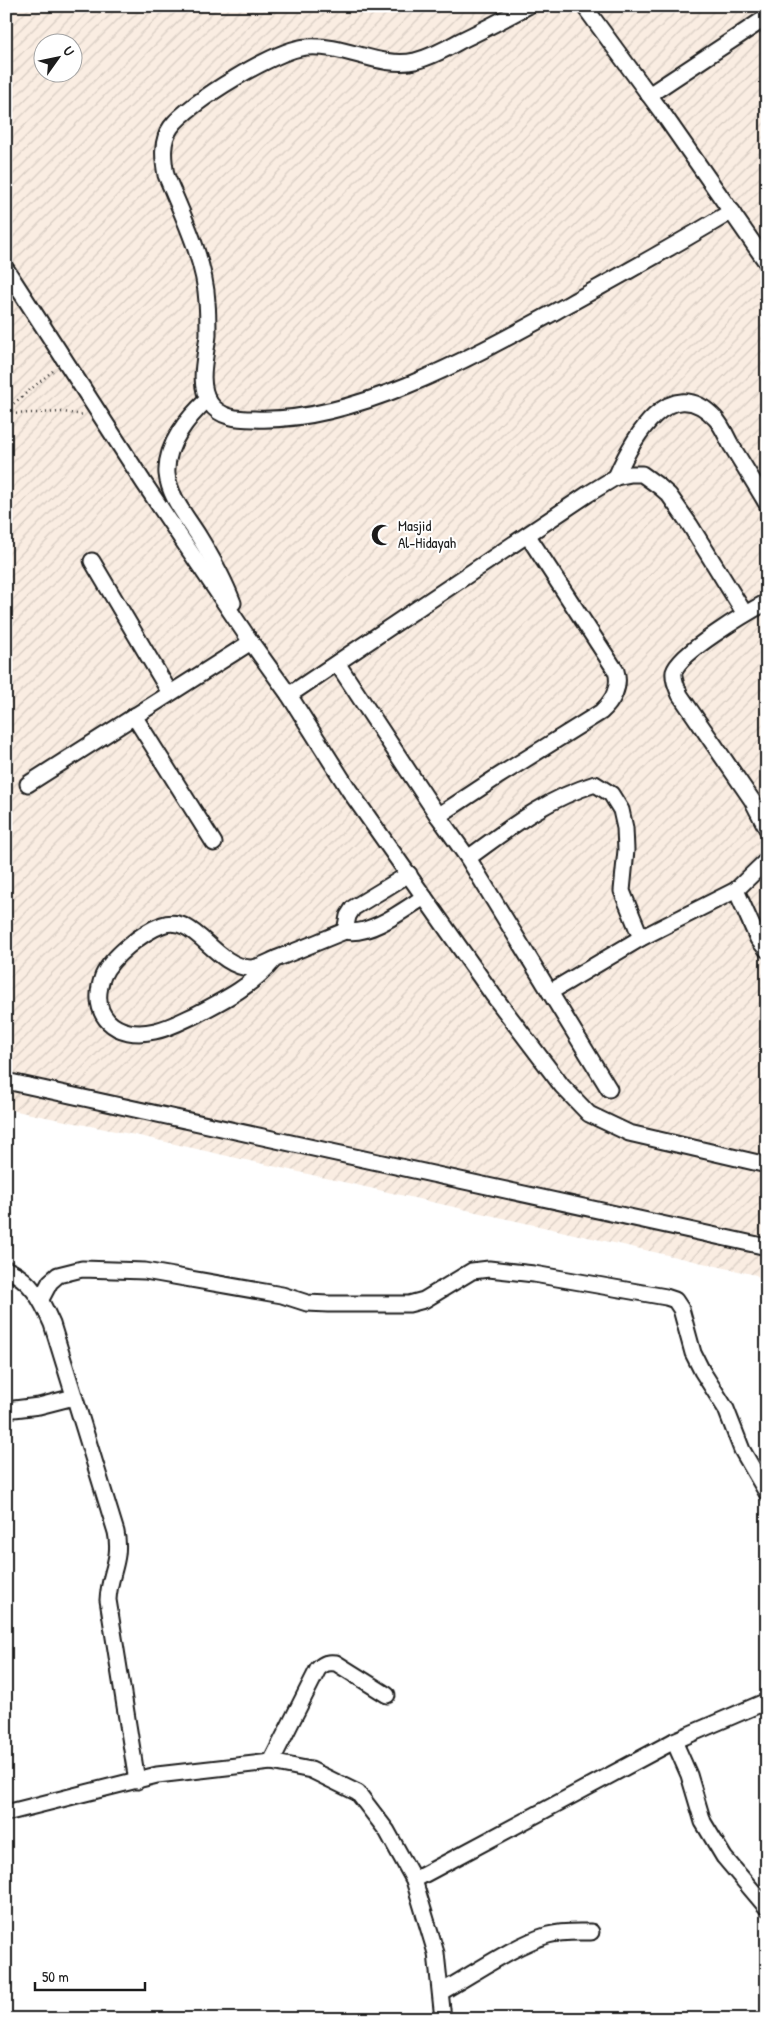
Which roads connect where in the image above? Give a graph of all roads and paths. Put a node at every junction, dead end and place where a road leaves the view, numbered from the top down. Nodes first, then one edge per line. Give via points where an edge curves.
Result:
1 (528, 6) edge
2 (584, 6) edge
3 (767, 17) edge
4 (649, 95) junction
5 (732, 211) junction
6 (767, 263) edge
7 (6, 269) edge
8 (66, 360) junction
9 (208, 399) junction
10 (6, 412) edge
11 (102, 418) junction
12 (616, 477) junction
13 (767, 504) edge
14 (528, 536) junction
15 (92, 561) dead end
16 (767, 602) edge
17 (745, 614) junction
18 (234, 618) junction
19 (251, 642) junction
20 (337, 662) junction
21 (170, 693) junction
22 (289, 694) junction
23 (134, 716) junction
24 (28, 784) dead end
25 (438, 816) junction
26 (767, 829) edge
27 (214, 843) dead end
28 (468, 858) junction
29 (767, 860) edge
30 (409, 874) junction
31 (736, 890) junction
32 (424, 897) junction
33 (345, 931) junction
34 (641, 938) junction
35 (767, 950) edge
36 (274, 960) junction
37 (550, 992) junction
38 (6, 1081) edge
39 (609, 1089) dead end
40 (767, 1165) edge
41 (767, 1247) edge
42 (6, 1269) edge
43 (41, 1298) junction
44 (74, 1397) junction
45 (6, 1410) edge
46 (767, 1493) edge
47 (387, 1695) dead end
48 (767, 1701) edge
49 (674, 1740) junction
50 (271, 1762) junction
51 (137, 1781) junction
52 (6, 1813) edge
53 (414, 1880) junction
54 (767, 1908) edge
55 (591, 1932) dead end
56 (441, 1992) junction
57 (443, 2019) edge

1 - 9 street via 436,54 416,61 391,63 307,46 279,54 226,84 171,127 163,159 166,175 204,276 208,334 204,381
2 - 4 street
3 - 4 street
4 - 5 street
5 - 6 street
5 - 9 street via 490,347 361,403 308,416 264,420 228,417
7 - 8 street
8 - 10 path
8 - 11 street
9 - 18 street via 178,434 167,473 178,504 229,592
10 - 11 path via 64,412
11 - 18 street
12 - 13 street via 635,440 653,416 672,404 691,402 716,419
12 - 14 street
12 - 17 street via 642,474 669,495
14 - 20 street
14 - 25 street via 608,656 618,677 617,688 609,705 601,712
15 - 21 street
16 - 17 street
17 - 26 street via 691,651 677,666 674,678 680,695 752,800
18 - 19 street
19 - 21 street
19 - 22 street
20 - 22 street
20 - 25 street
21 - 23 street
22 - 30 street via 349,790
23 - 24 street
23 - 27 street
25 - 28 street
28 - 34 street via 540,806 596,784 611,794 621,810 626,828 622,892
28 - 37 street
29 - 31 street
30 - 32 street
30 - 33 street via 353,908
31 - 34 street
31 - 35 street via 758,939
32 - 33 street via 371,928
32 - 40 street via 562,1086 589,1114 629,1133
33 - 36 street
34 - 37 street
36 - 36 street via 254,968 240,966 219,955 192,930 172,923 164,924 142,936 114,961 100,987 101,1010 108,1021 122,1031 145,1033 168,1028 245,988
37 - 39 street
38 - 41 street
42 - 43 street via 29,1284
43 - 44 street
43 - 46 street via 58,1274 82,1269 145,1271 282,1295 307,1303 409,1304 432,1296 472,1271 489,1269 666,1297 675,1300 681,1309 693,1353 726,1409 742,1450
44 - 45 street
44 - 51 street via 119,1545 108,1600
47 - 50 street via 336,1664 322,1665
48 - 49 street
49 - 53 street
49 - 54 street via 703,1822 724,1857
50 - 51 street
50 - 53 street via 311,1770 358,1793 387,1831
51 - 52 street
53 - 56 street via 436,1953
55 - 56 street via 568,1931 531,1941
56 - 57 street

